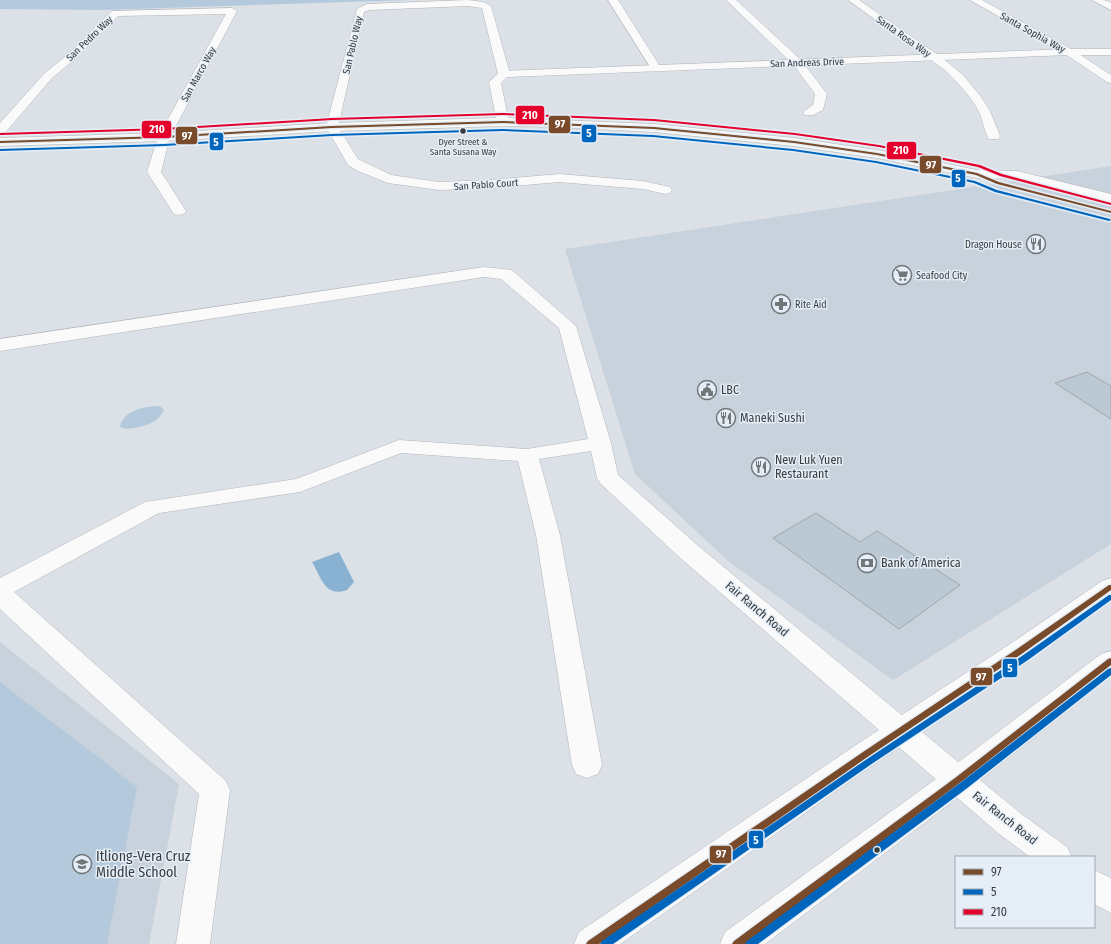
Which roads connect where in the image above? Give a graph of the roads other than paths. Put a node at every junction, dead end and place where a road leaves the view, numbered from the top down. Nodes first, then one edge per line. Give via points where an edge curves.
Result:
1 (613, 0) edge
2 (731, 0) edge
3 (853, 0) edge
4 (975, 0) edge
5 (1097, 0) edge
6 (1111, 7) edge
7 (232, 11) joint
8 (1069, 52) junction
9 (1111, 52) edge
10 (935, 58) junction
11 (797, 62) junction
12 (656, 68) junction
13 (504, 74) junction
14 (1111, 80) edge
15 (809, 112) dead end
16 (503, 122) junction
17 (332, 126) junction
18 (0, 131) edge
19 (994, 136) dead end
20 (164, 137) junction
21 (0, 142) edge
22 (978, 174) junction
23 (665, 190) dead end
24 (1111, 198) edge
25 (179, 211) dead end
26 (1111, 212) edge
27 (0, 345) edge
28 (600, 444) junction
29 (526, 455) junction
30 (1111, 587) edge
31 (0, 589) edge
32 (0, 594) edge
33 (1111, 661) edge
34 (901, 730) junction
35 (588, 765) dead end
36 (958, 780) junction
37 (1055, 856) edge
38 (1095, 886) edge
39 (1111, 897) edge
40 (193, 944) edge
41 (591, 944) edge
42 (737, 944) edge

1 - 12 street
2 - 11 street
3 - 10 street, Santa Rosa Way
4 - 8 street, Santa Sophia Way
5 - 6 street
7 - 18 street, San Pedro Way via 115,13 72,57 48,76
7 - 20 street, San Marco Way
8 - 9 street, San Andreas Drive
8 - 10 street, San Andreas Drive
8 - 14 street, Santa Sophia Way
10 - 11 street, San Andreas Drive
10 - 19 street, Santa Rosa Way via 966,84 990,121
11 - 12 street, San Andreas Drive
11 - 15 street via 822,94 819,106
12 - 13 street, San Andreas Drive
13 - 16 street via 495,82
13 - 17 street, San Pablo Way via 486,6 480,4 367,7 360,11
16 - 17 street
16 - 22 street via 711,133 794,142 877,154
17 - 20 street
17 - 23 street, San Pablo Court via 353,162 388,179 439,186 559,178 644,185
20 - 21 street
20 - 25 street, San Marco Way via 154,172
22 - 24 street via 1017,175
22 - 26 street via 998,183
27 - 28 street, Fair Ranch Road via 496,272 506,274 568,326
28 - 29 street
28 - 34 street, Fair Ranch Road via 608,478 686,549
29 - 31 street via 399,446 300,485 153,507
29 - 35 street via 548,535
30 - 34 street via 936,709
32 - 40 street via 215,790
33 - 36 street
34 - 36 street, Fair Ranch Road
34 - 41 street
36 - 37 street, Fair Ranch Road via 1009,823
36 - 42 street
38 - 39 street

